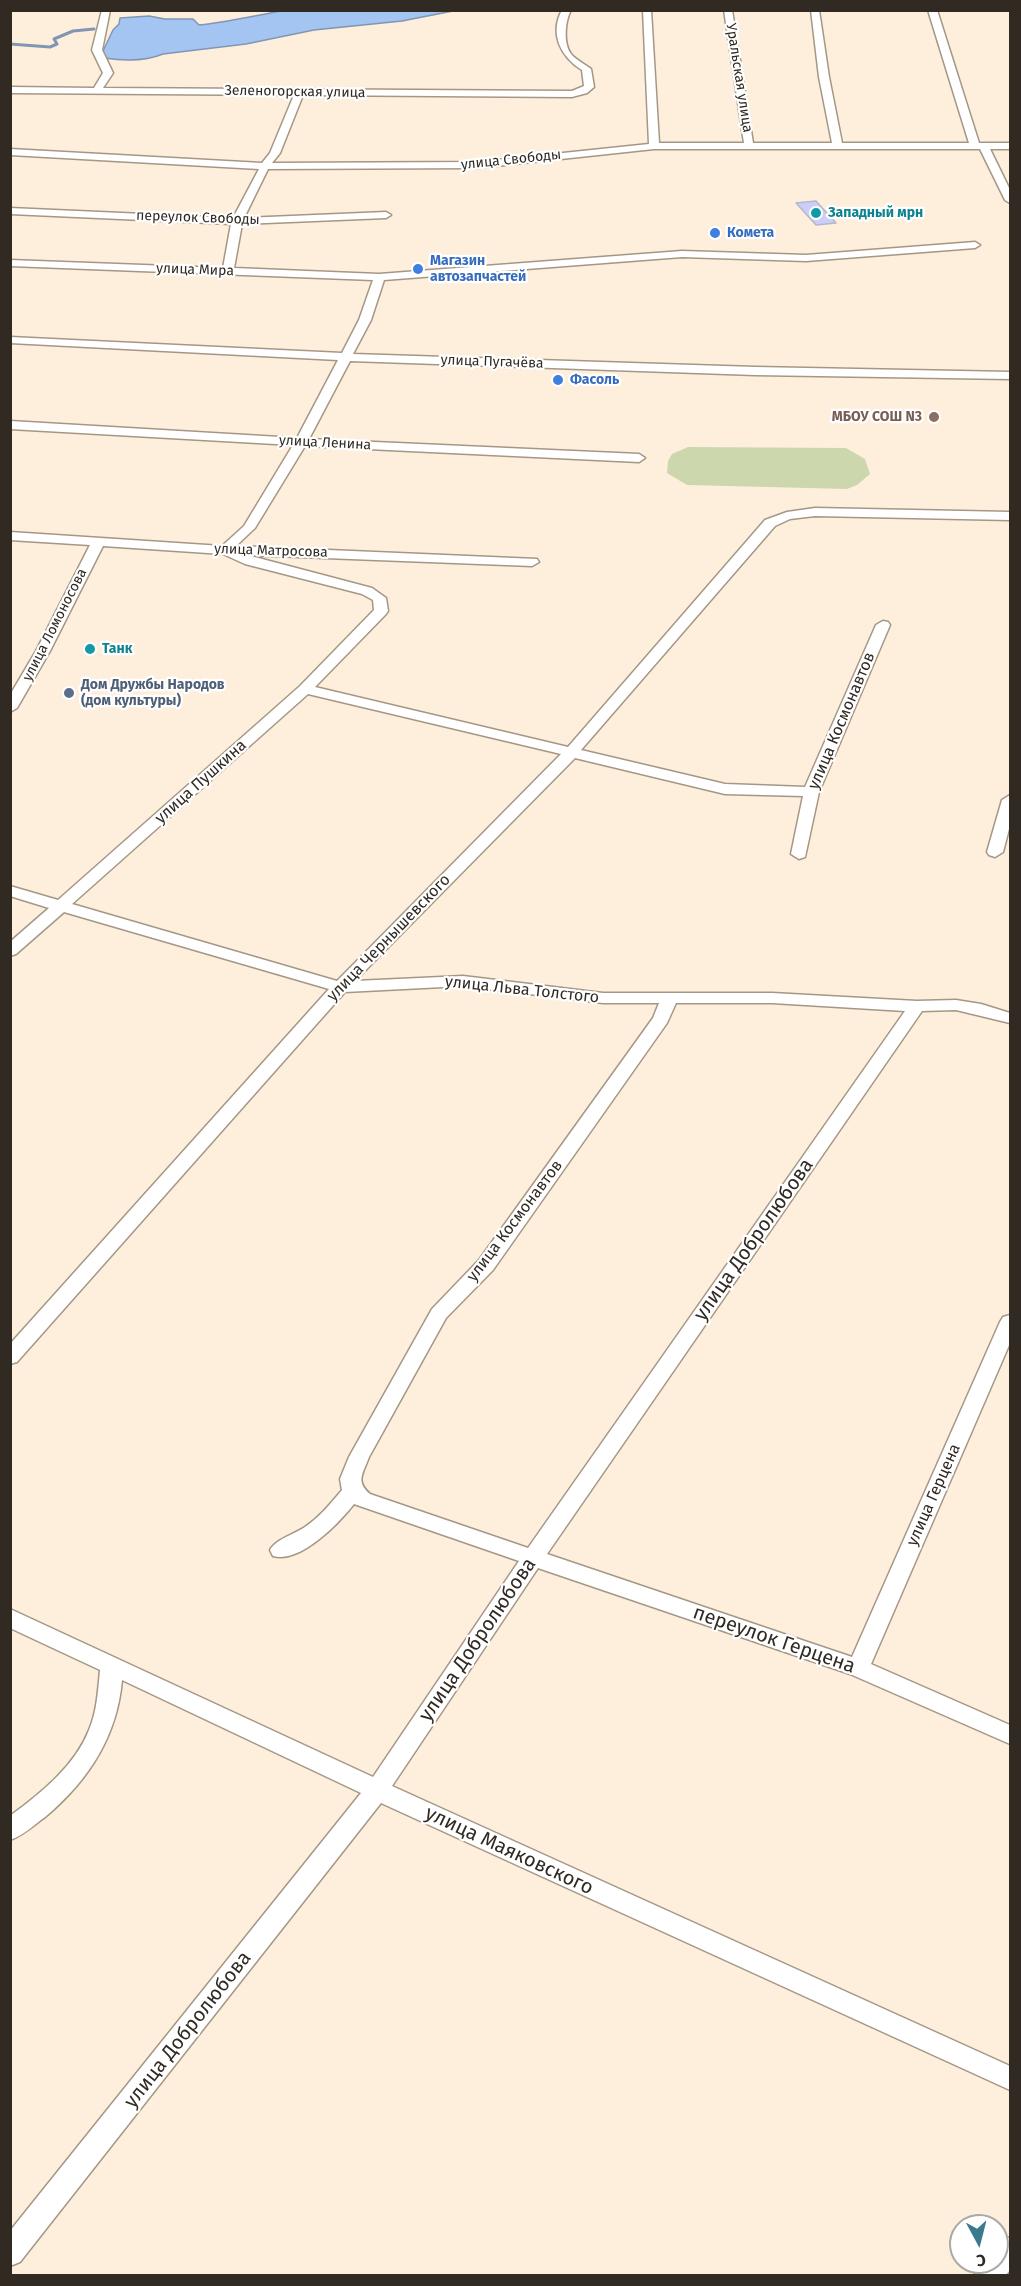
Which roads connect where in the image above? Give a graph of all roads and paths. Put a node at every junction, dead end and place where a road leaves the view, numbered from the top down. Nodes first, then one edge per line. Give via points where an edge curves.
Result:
1 (106, 10) edge
2 (567, 10) edge
3 (647, 10) edge
4 (728, 10) edge
5 (815, 10) edge
6 (932, 10) edge
7 (10, 90) edge
8 (97, 90) junction
9 (299, 93) junction
10 (654, 146) junction
11 (749, 146) junction
12 (838, 146) junction
13 (980, 146) junction
14 (1011, 146) edge
15 (10, 152) edge
16 (265, 166) junction
17 (1011, 200) edge
18 (10, 211) edge
19 (386, 216) dead end
20 (237, 221) junction
21 (975, 245) dead end
22 (10, 263) edge
23 (228, 271) junction
24 (378, 277) junction
25 (10, 340) edge
26 (346, 357) junction
27 (1011, 376) edge
28 (10, 425) edge
29 (301, 442) junction
30 (639, 458) dead end
31 (1011, 516) edge
32 (10, 536) edge
33 (98, 542) junction
34 (225, 550) junction
35 (532, 562) dead end
36 (883, 625) dead end
37 (305, 689) junction
38 (10, 708) edge
39 (572, 752) junction
40 (811, 792) junction
41 (1011, 800) edge
42 (995, 852) dead end
43 (799, 854) dead end
44 (10, 891) edge
45 (60, 907) junction
46 (10, 951) edge
47 (340, 987) junction
48 (669, 999) junction
49 (917, 1006) junction
50 (1011, 1018) edge
51 (1011, 1323) edge
52 (10, 1357) edge
53 (353, 1491) junction
54 (281, 1550) dead end
55 (532, 1559) junction
56 (10, 1618) edge
57 (112, 1666) junction
58 (858, 1668) junction
59 (1011, 1735) edge
60 (377, 1790) junction
61 (10, 1830) edge
62 (1011, 2078) edge
63 (1011, 2250) edge
64 (10, 2253) edge
65 (987, 2276) edge

1 - 8 street via 97,51 108,73
2 - 9 street, Зеленогорская улица via 563,15 562,47 586,69 590,80 589,87 579,93
3 - 10 street
4 - 11 street, Уральская улица
5 - 12 street
6 - 13 street
7 - 8 street, Зеленогорская улица
8 - 9 street, Зеленогорская улица
9 - 16 street via 275,153
10 - 11 street, улица Свободы
10 - 16 street, улица Свободы via 466,166
11 - 12 street, улица Свободы
12 - 13 street, улица Свободы
13 - 14 street, улица Свободы
13 - 17 street
15 - 16 street, улица Свободы
16 - 20 street
18 - 20 street, переулок Свободы
19 - 20 street, переулок Свободы
20 - 23 street
21 - 24 street via 806,258 682,254
22 - 23 street, улица Мира
23 - 24 street, улица Мира
24 - 26 street via 365,320
25 - 26 street, улица Пугачёва
26 - 27 street, улица Пугачёва
26 - 29 street
28 - 29 street, улица Ленина
29 - 30 street, улица Ленина
29 - 34 street via 249,528
31 - 39 street, улица Чернышевского via 815,512 770,523
32 - 33 street, улица Матросова
33 - 34 street, улица Матросова
33 - 38 street, улица Ломоносова
34 - 35 street, улица Матросова
34 - 37 street, улица Пушкина via 250,561 367,591 375,594 382,605 377,617
36 - 40 street, улица Космонавтов
37 - 39 street
37 - 45 street, улица Пушкина
39 - 40 street via 740,791
39 - 47 street, улица Чернышевского
40 - 43 street, улица Космонавтов
41 - 42 street
44 - 45 street, улица Льва Толстого
45 - 46 street, улица Пушкина
45 - 47 street, улица Льва Толстого
47 - 48 street, улица Льва Толстого via 463,981 603,998
47 - 52 street, улица Чернышевского
48 - 49 street, улица Льва Толстого via 772,998
48 - 53 street, улица Космонавтов via 661,1019 486,1265 439,1314 359,1457 350,1479
49 - 50 street, улица Льва Толстого via 964,1006
49 - 55 street, улица Добролюбова
51 - 58 street, улица Герцена
53 - 54 street via 332,1518 311,1536
53 - 55 street, переулок Герцена via 363,1500
55 - 58 street, переулок Герцена
55 - 60 street, улица Добролюбова
56 - 57 street, улица Маяковского
57 - 60 street, улица Маяковского
57 - 61 street via 106,1712 84,1759 35,1813
58 - 59 street, переулок Герцена
60 - 62 street, улица Маяковского
60 - 64 street, улица Добролюбова
63 - 65 street

